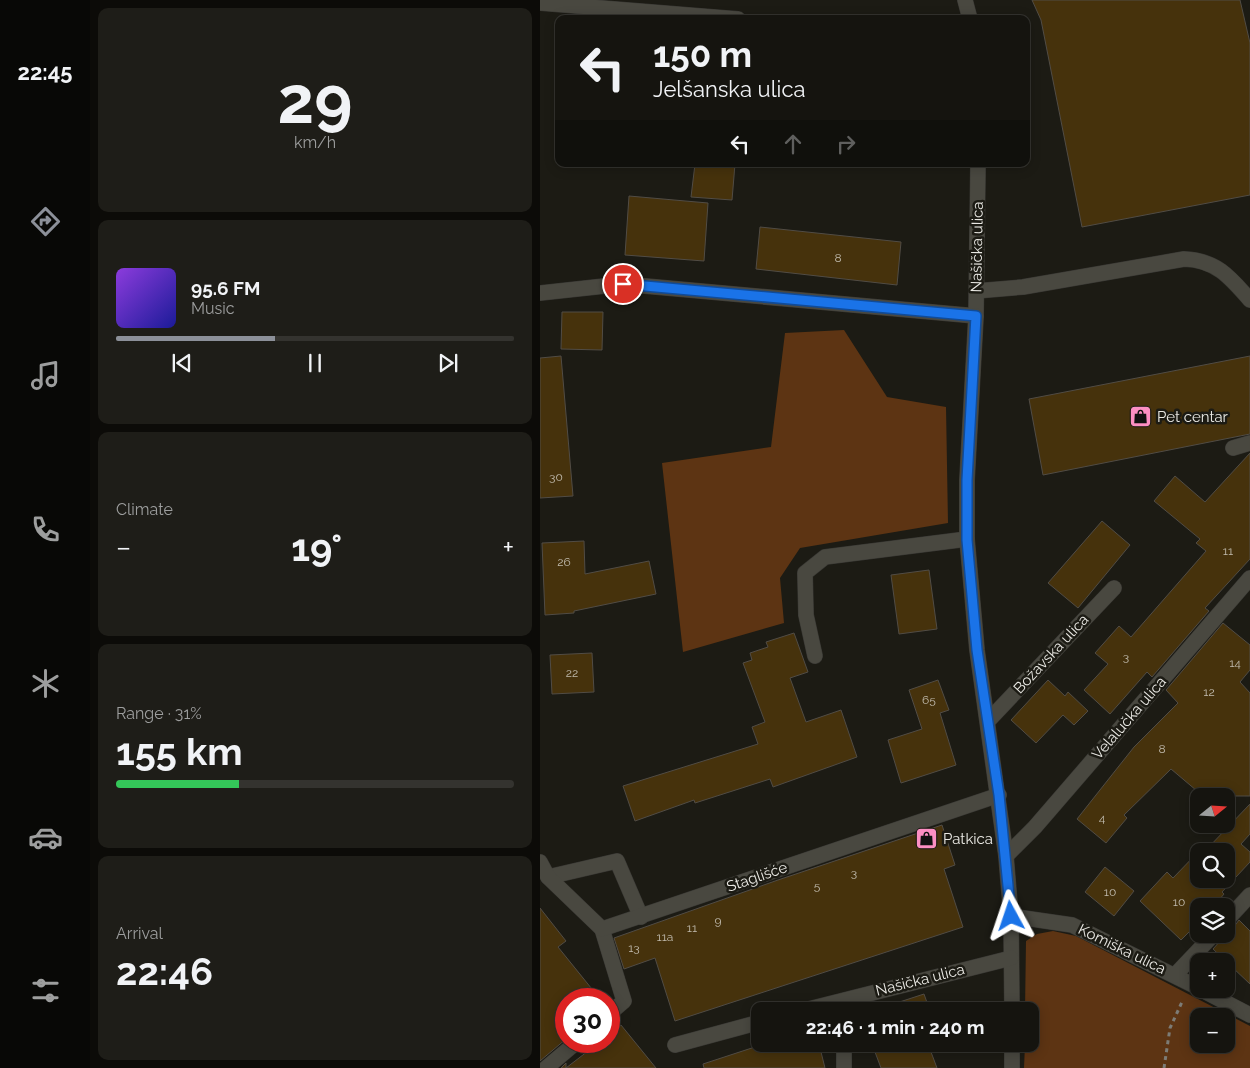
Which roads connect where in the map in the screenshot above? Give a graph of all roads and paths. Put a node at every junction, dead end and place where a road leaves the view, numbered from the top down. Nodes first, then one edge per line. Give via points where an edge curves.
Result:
1 (965, 0) edge
2 (540, 3) edge
3 (688, 15) edge
4 (969, 15) edge
5 (978, 167) edge
6 (976, 291) junction
7 (540, 293) edge
8 (1250, 300) edge
9 (976, 316) junction
10 (1250, 443) edge
11 (1233, 448) dead end
12 (967, 540) junction
13 (1250, 578) edge
14 (1114, 588) dead end
15 (815, 656) dead end
16 (988, 721) junction
17 (999, 795) junction
18 (1006, 856) junction
19 (540, 862) edge
20 (548, 876) junction
21 (1250, 895) edge
22 (1235, 911) edge
23 (1011, 916) junction
24 (641, 917) junction
25 (602, 929) junction
26 (1205, 943) edge
27 (1011, 958) junction
28 (1175, 975) junction
29 (1190, 983) edge
30 (1190, 998) edge
31 (1218, 998) edge
32 (855, 1002) edge
33 (1012, 1002) edge
34 (620, 1004) edge
35 (1250, 1015) edge
36 (751, 1024) edge
37 (675, 1045) dead end
38 (844, 1052) edge
39 (1012, 1052) edge
40 (564, 1053) edge
41 (546, 1068) edge
42 (844, 1068) edge
43 (1012, 1068) edge
44 (1164, 1068) edge

1 - 4 street
2 - 3 street
5 - 6 street, Našička ulica
6 - 8 street via 1184,259 1214,264
6 - 9 street, Našička ulica
7 - 9 street via 623,284
9 - 12 street, Našička ulica
10 - 11 street
12 - 15 street via 825,557 805,573 806,615
12 - 16 street, Našička ulica via 977,650
13 - 18 street, Velalučka ulica via 1035,828
14 - 16 street, Božavska ulica
16 - 17 street, Našička ulica
17 - 18 street, Našička ulica
17 - 24 street, Staglišće
18 - 23 street, Našička ulica
19 - 20 street
20 - 24 street via 618,861
20 - 25 street
21 - 22 street
23 - 27 street, Našička ulica
23 - 28 street, Komiška ulica via 1072,925
24 - 25 street, Staglišće
25 - 34 street via 624,1001
26 - 28 street
27 - 32 street, Našička ulica
27 - 33 street, Našička ulica
28 - 29 street, Komiška ulica
30 - 44 path via 1170,1028
31 - 35 street, Komiška ulica
36 - 37 street
38 - 42 street
39 - 43 street
40 - 41 street

